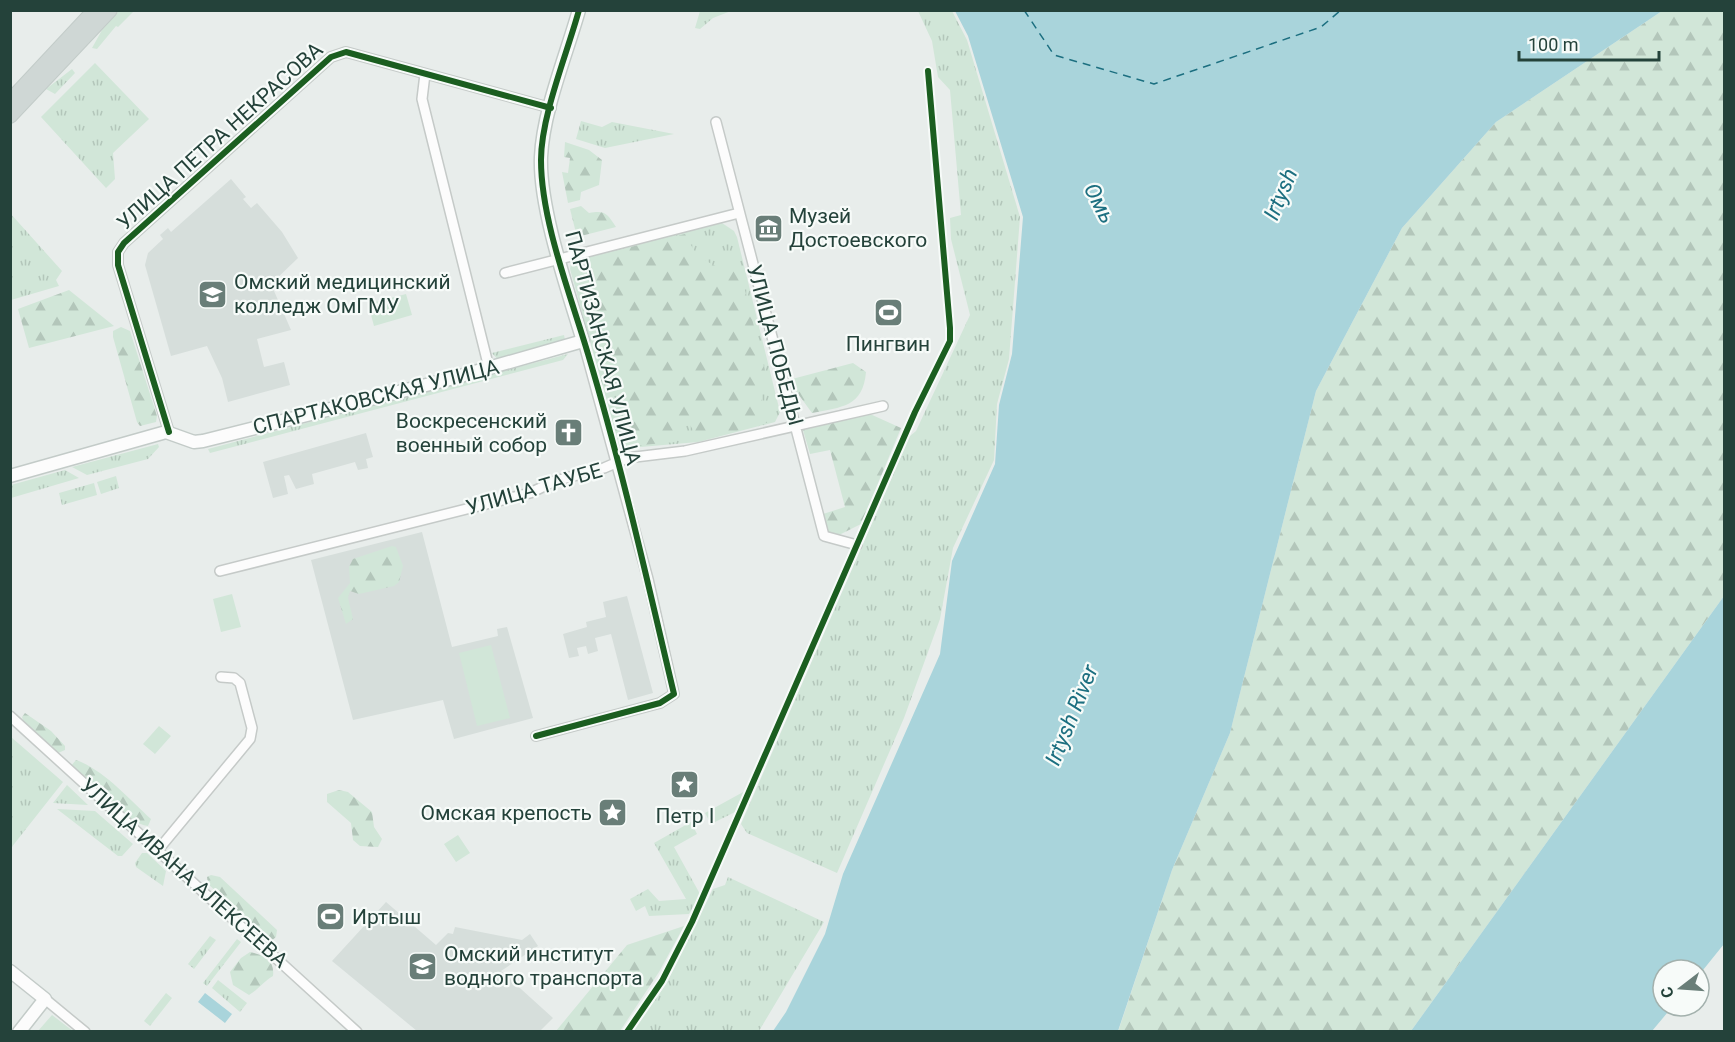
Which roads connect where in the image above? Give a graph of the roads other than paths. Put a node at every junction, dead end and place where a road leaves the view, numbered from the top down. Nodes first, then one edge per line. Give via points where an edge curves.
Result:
1 (95, 10) edge
2 (110, 10) edge
3 (579, 10) edge
4 (425, 74) junction
5 (10, 101) edge
6 (551, 108) junction
7 (10, 117) edge
8 (716, 123) dead end
9 (739, 213) junction
10 (560, 258) junction
11 (505, 273) dead end
12 (583, 341) junction
13 (489, 368) junction
14 (883, 406) dead end
15 (796, 427) junction
16 (169, 432) junction
17 (617, 462) junction
18 (10, 476) edge
19 (857, 545) dead end
20 (220, 571) dead end
21 (220, 677) dead end
22 (10, 716) edge
23 (536, 736) dead end
24 (158, 850) junction
25 (10, 970) edge
26 (45, 999) junction
27 (19, 1032) edge
28 (85, 1032) edge
29 (357, 1032) edge

1 - 5 main road
2 - 7 main road
3 - 6 street, ПАРТИЗАНСКАЯ УЛИЦА
4 - 6 street, УЛИЦА ПЕТРА НЕКРАСОВА
4 - 13 street via 422,99
4 - 16 street, УЛИЦА ПЕТРА НЕКРАСОВА via 346,52 336,54 120,248 118,265
6 - 10 street, ПАРТИЗАНСКАЯ УЛИЦА via 542,144 542,176
8 - 9 street, УЛИЦА ПОБЕДЫ
9 - 10 street
9 - 15 street, УЛИЦА ПОБЕДЫ
10 - 11 street
10 - 12 street, ПАРТИЗАНСКАЯ УЛИЦА
12 - 13 street, СПАРТАКОВСКАЯ УЛИЦА
12 - 17 street, ПАРТИЗАНСКАЯ УЛИЦА
13 - 16 street, СПАРТАКОВСКАЯ УЛИЦА via 202,441
14 - 15 street, УЛИЦА ТАУБЕ
15 - 17 street, УЛИЦА ТАУБЕ
15 - 19 street, УЛИЦА ПОБЕДЫ via 824,536
16 - 18 street
17 - 20 street, УЛИЦА ТАУБЕ via 530,493
17 - 23 street, ПАРТИЗАНСКАЯ УЛИЦА via 674,694 660,703
21 - 24 street via 240,682 252,728 250,739
22 - 24 street, УЛИЦА ИВАНА АЛЕКСЕЕВА
24 - 29 street, УЛИЦА ИВАНА АЛЕКСЕЕВА
25 - 26 street
26 - 27 street
26 - 28 street

